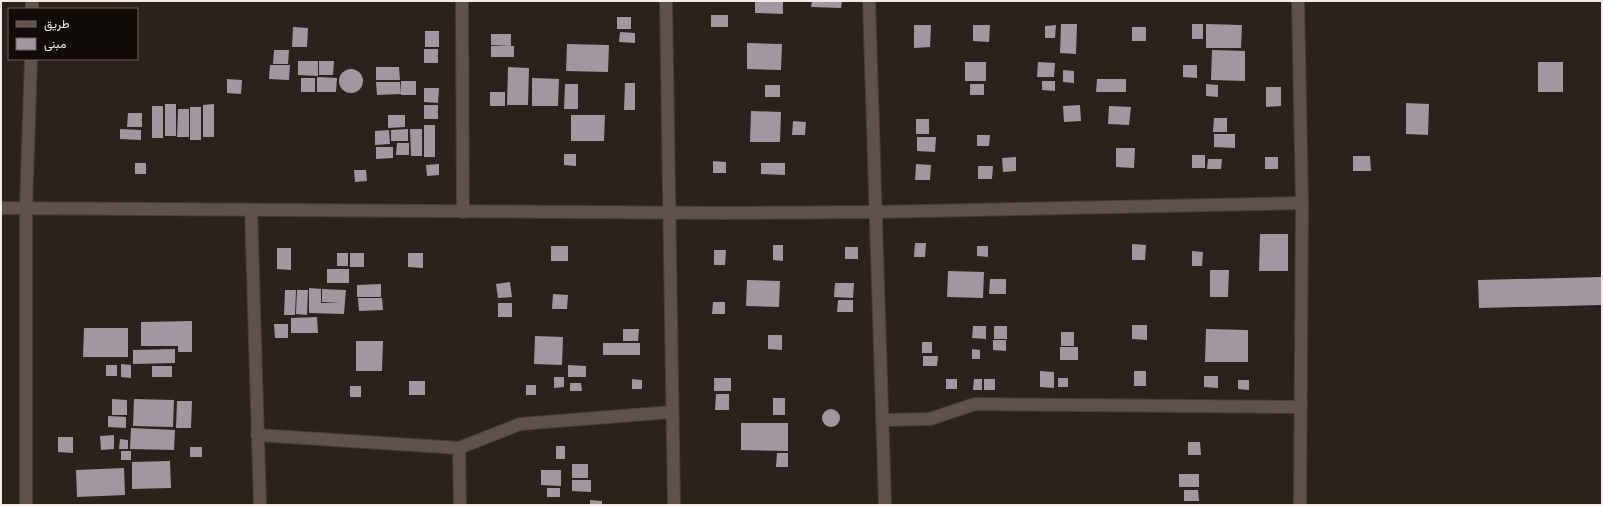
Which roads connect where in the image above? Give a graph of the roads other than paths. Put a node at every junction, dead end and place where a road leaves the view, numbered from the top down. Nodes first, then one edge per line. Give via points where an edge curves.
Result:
1 (462, 1) edge
2 (666, 1) edge
3 (869, 1) edge
4 (1298, 1) edge
5 (30, 60) edge
6 (1302, 203) junction
7 (1, 208) edge
8 (26, 208) junction
9 (251, 210) junction
10 (463, 212) junction
11 (876, 212) junction
12 (669, 213) junction
13 (1301, 407) junction
14 (672, 412) junction
15 (882, 420) junction
16 (257, 435) junction
17 (459, 448) junction
18 (26, 505) edge
19 (260, 505) edge
20 (460, 505) edge
21 (674, 505) edge
22 (885, 505) edge
23 (1300, 505) edge

1 - 10 street
2 - 12 street
3 - 11 street
4 - 6 street
5 - 8 street
6 - 11 street
6 - 13 street
7 - 8 street
8 - 9 street
8 - 18 street
9 - 10 street
9 - 16 street
10 - 12 street
11 - 12 street
11 - 15 street
12 - 14 street
13 - 15 street via 975,404 930,419
13 - 23 street
14 - 17 street via 520,424
14 - 21 street
15 - 22 street
16 - 17 street
16 - 19 street
17 - 20 street

